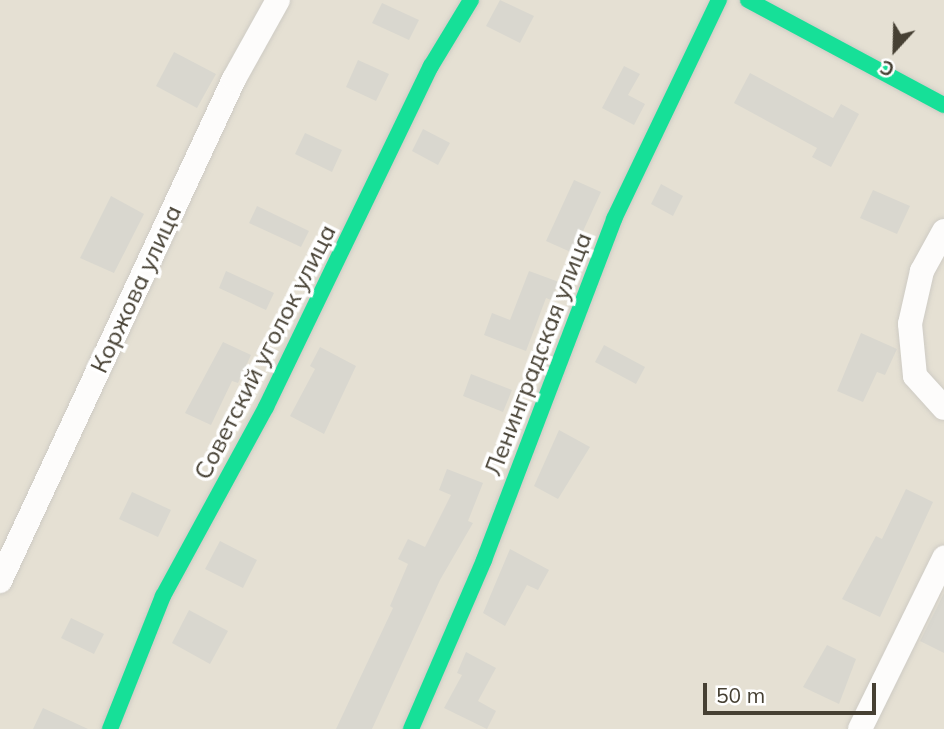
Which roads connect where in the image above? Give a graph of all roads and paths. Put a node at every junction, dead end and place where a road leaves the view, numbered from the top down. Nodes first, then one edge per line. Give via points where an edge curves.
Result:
1 (278, 0) edge
2 (471, 0) edge
3 (719, 0) edge
4 (748, 0) edge
5 (944, 105) edge
6 (944, 231) edge
7 (944, 408) edge
8 (944, 558) edge
9 (0, 581) edge
10 (110, 729) edge
11 (411, 729) edge
12 (860, 729) edge

1 - 9 street, Коржова улица via 234,79
2 - 10 street, Советский уголок улица via 431,66 266,407 163,596
3 - 11 street, Ленинградская улица via 614,219 484,560
4 - 5 street
6 - 7 street via 922,271 910,324 915,376
8 - 12 street

